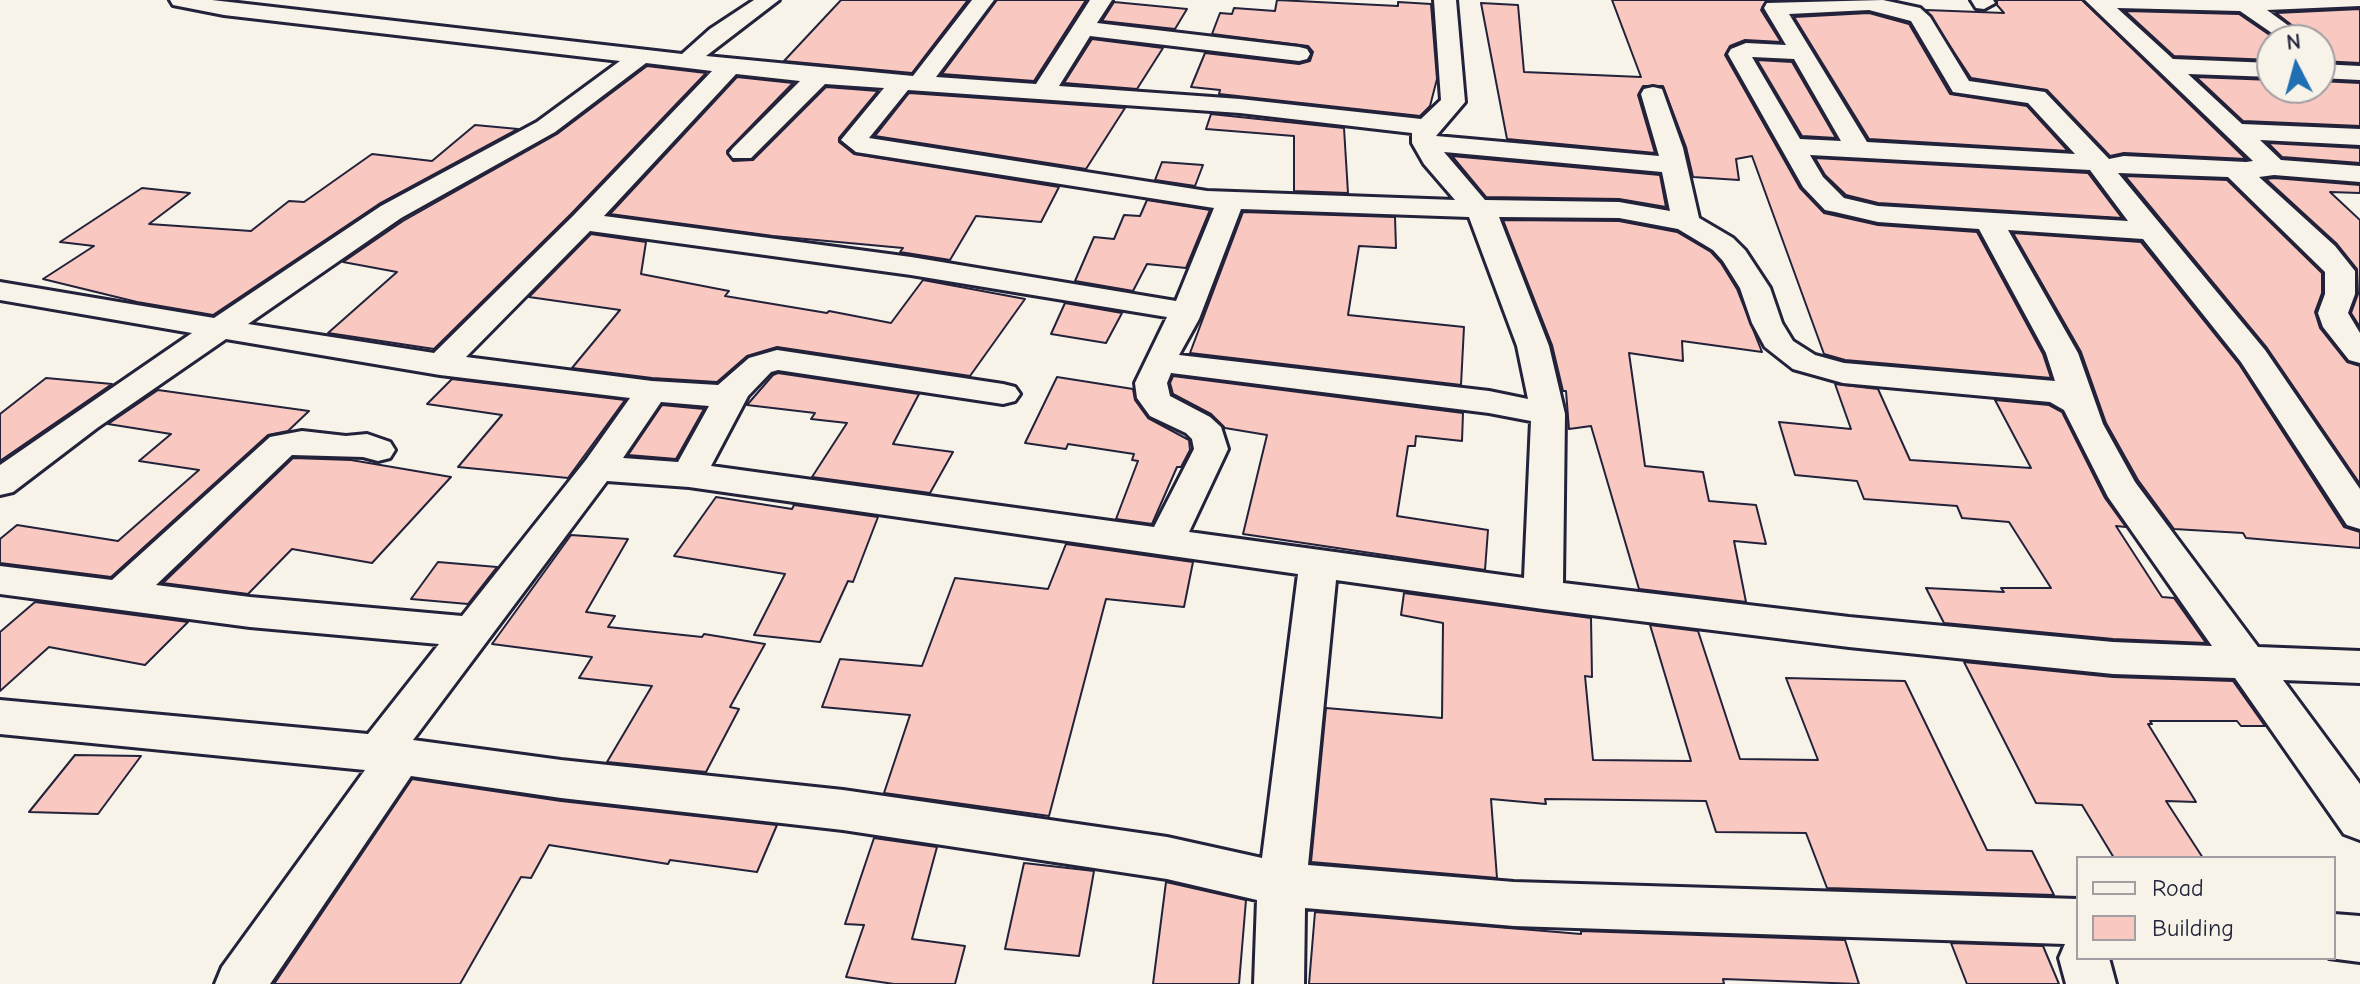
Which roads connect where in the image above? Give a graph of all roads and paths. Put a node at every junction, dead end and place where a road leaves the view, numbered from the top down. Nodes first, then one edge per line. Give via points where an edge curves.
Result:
1 (181, 0) edge
2 (249, 0) edge
3 (768, 0) edge
4 (983, 0) edge
5 (1101, 0) edge
6 (1445, 0) edge
7 (2096, 0) edge
8 (2360, 0) edge
9 (2320, 1) edge
10 (1860, 2) edge
11 (2245, 5) junction
12 (224, 9) junction
13 (2273, 24) edge
14 (1081, 28) junction
15 (1801, 53) junction
16 (1299, 54) dead end
17 (640, 57) junction
18 (686, 62) junction
19 (730, 66) junction
20 (2168, 66) junction
21 (2256, 69) edge
22 (819, 76) junction
23 (910, 83) junction
24 (1042, 94) junction
25 (1653, 94) dead end
26 (2237, 131) junction
27 (1426, 135) junction
28 (2360, 137) edge
29 (1793, 146) junction
30 (1859, 150) junction
31 (742, 153) dead end
32 (1674, 165) junction
33 (2101, 165) junction
34 (2274, 167) junction
35 (2235, 169) junction
36 (2329, 171) junction
37 (2360, 174) edge
38 (2360, 199) edge
39 (1230, 201) junction
40 (1478, 208) junction
41 (1989, 221) junction
42 (583, 222) junction
43 (1686, 222) junction
44 (2154, 231) junction
45 (2, 293) edge
46 (1184, 319) junction
47 (215, 330) junction
48 (2360, 353) edge
49 (1159, 362) junction
50 (440, 365) junction
51 (652, 391) junction
52 (734, 391) junction
53 (1003, 394) dead end
54 (2079, 404) junction
55 (1548, 414) junction
56 (378, 450) dead end
57 (598, 468) junction
58 (689, 475) junction
59 (0, 483) edge
60 (2360, 516) edge
61 (1166, 540) junction
62 (1319, 563) junction
63 (0, 580) edge
64 (121, 595) junction
65 (1543, 595) junction
66 (474, 632) junction
67 (2249, 663) junction
68 (2360, 667) edge
69 (0, 717) edge
70 (389, 754) junction
71 (2360, 820) edge
72 (1282, 884) junction
73 (2076, 933) edge
74 (2336, 937) edge
75 (2360, 939) edge
76 (2085, 960) edge
77 (240, 984) edge
78 (1279, 984) edge
79 (2091, 984) edge

1 - 12 street
2 - 12 street
3 - 18 street
4 - 23 street
5 - 14 street
6 - 27 street via 1453,102
7 - 11 street
7 - 20 street
8 - 9 street
9 - 11 street
10 - 15 street via 1775,8
10 - 33 street via 1919,17 1961,87 2036,97
11 - 13 street
12 - 17 street
14 - 16 street
14 - 24 street
15 - 29 street via 1739,54
15 - 30 street
17 - 18 street
17 - 47 street via 546,127 391,212
18 - 19 street
19 - 22 street
19 - 42 street
20 - 21 street
20 - 26 street
22 - 23 street
22 - 31 street
23 - 24 street
23 - 39 street via 854,140 886,151
24 - 27 street via 1240,106
25 - 32 street
26 - 28 street
26 - 34 street
27 - 32 street
27 - 40 street via 1437,164
29 - 30 street
29 - 41 street via 1812,181 1835,204 1878,214
30 - 33 street
32 - 43 street
33 - 35 street
33 - 44 street
34 - 35 street
34 - 36 street
35 - 48 street via 2340,271 2333,313
36 - 37 street
36 - 38 street
39 - 40 street
39 - 46 street
40 - 43 street via 1619,210
40 - 55 street via 1490,227 1533,346
41 - 44 street
41 - 54 street via 2062,353
42 - 46 street via 1141,303 1178,311
42 - 50 street
43 - 54 street via 1735,256 1781,347 1804,362 1843,373 2058,392
44 - 60 street via 2254,357
45 - 47 street
46 - 49 street
47 - 50 street
47 - 59 street
49 - 55 street via 1489,402
49 - 61 street via 1151,383 1154,398 1162,408 1198,425 1209,435 1211,449
50 - 51 street
51 - 52 street via 706,396
51 - 57 street
52 - 53 street via 760,365 777,360
52 - 58 street
54 - 67 street via 2121,488
55 - 65 street
56 - 64 street via 367,445 282,445
57 - 58 street
57 - 66 street
58 - 61 street
61 - 62 street
62 - 65 street
62 - 72 street
63 - 64 street
64 - 66 street
65 - 67 street via 1955,644
66 - 70 street
67 - 68 street
67 - 71 street
69 - 70 street
70 - 72 street via 843,810 1167,858
70 - 77 street
72 - 73 street via 1514,904
72 - 78 street
74 - 75 street
76 - 79 street

